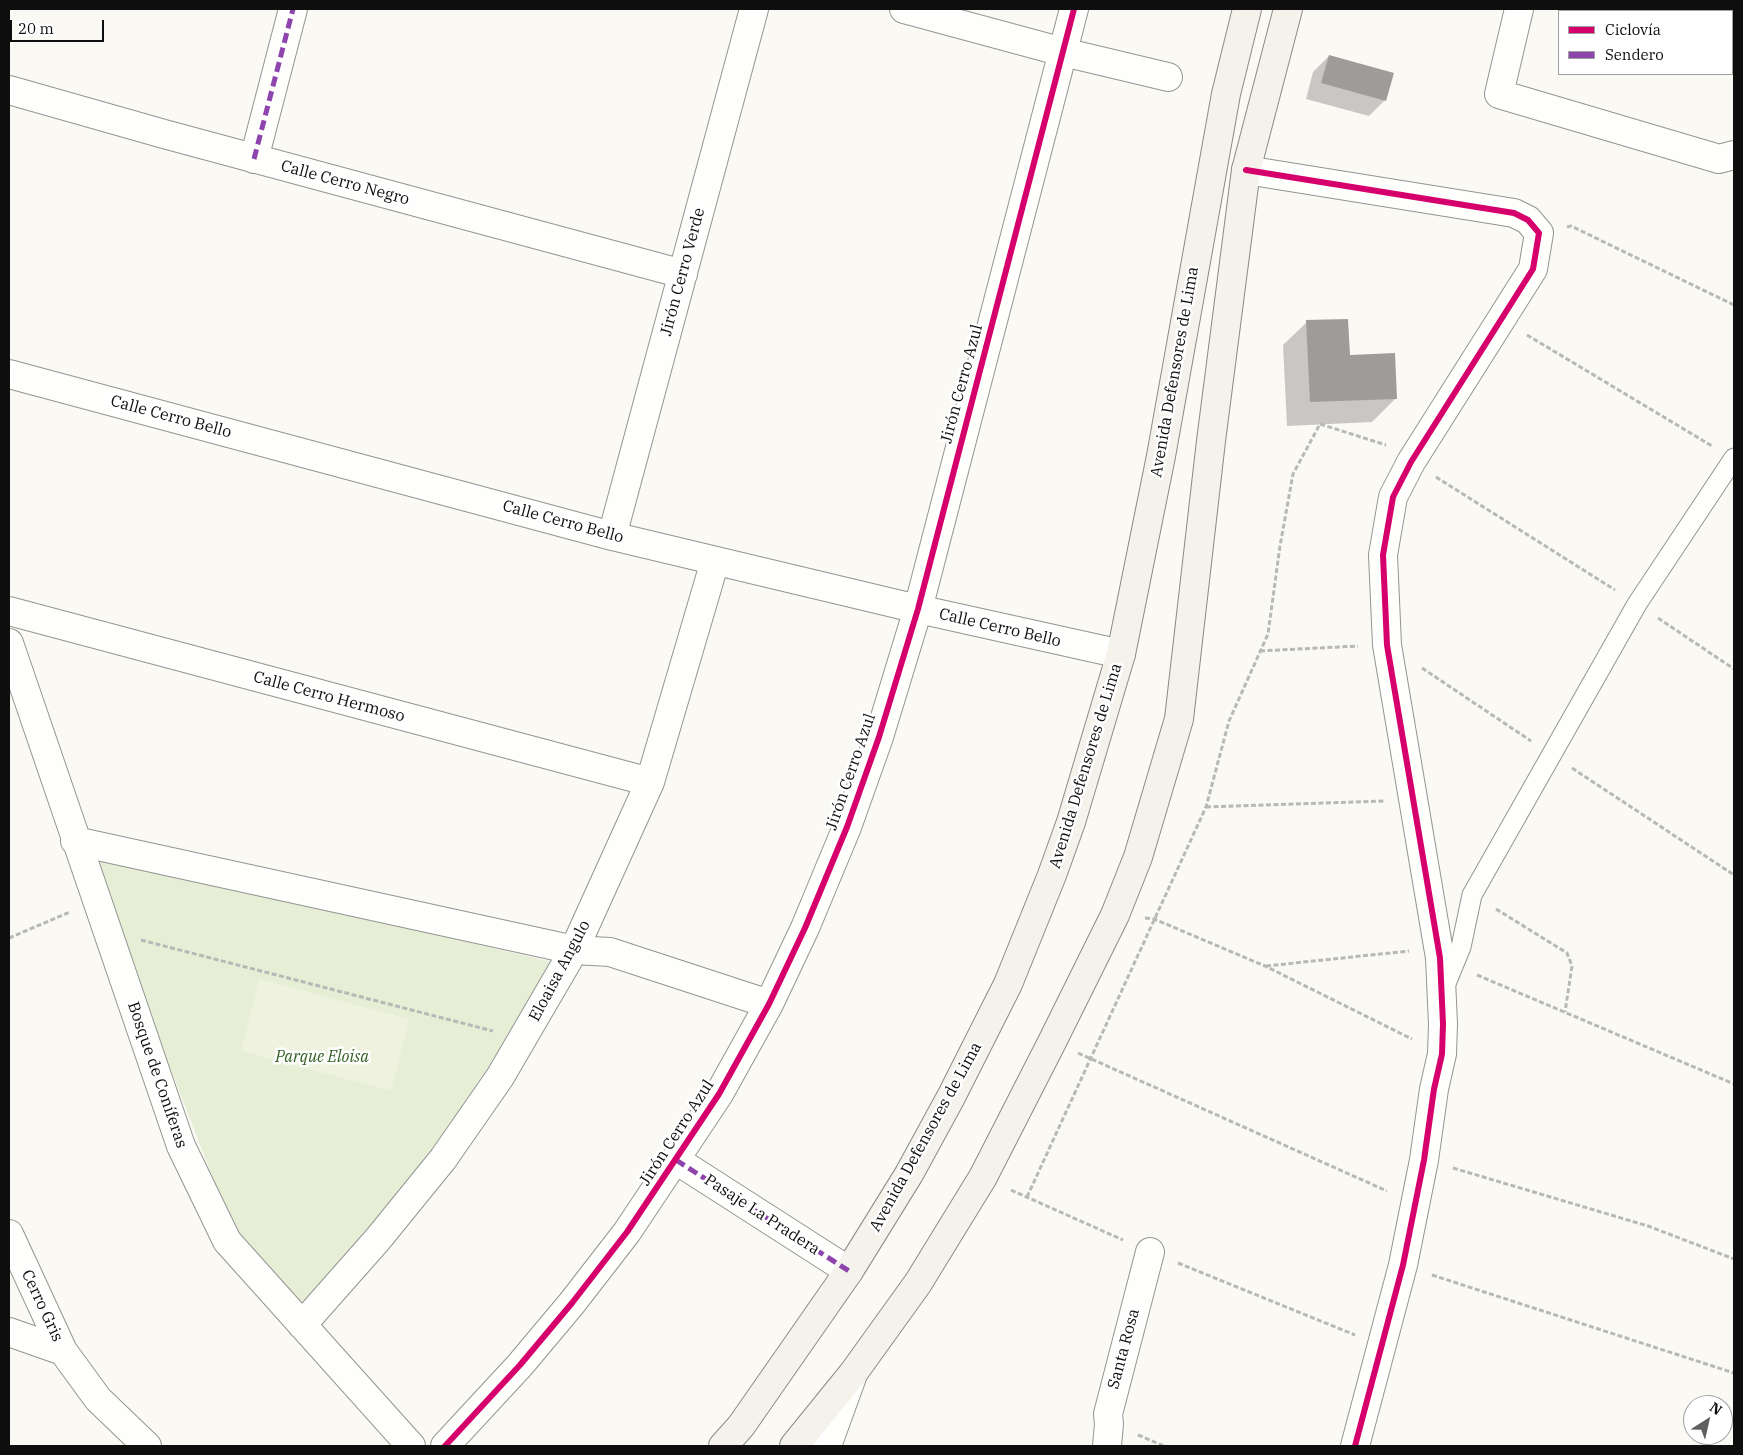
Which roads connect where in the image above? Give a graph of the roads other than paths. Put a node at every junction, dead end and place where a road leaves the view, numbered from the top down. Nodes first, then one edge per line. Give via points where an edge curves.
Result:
1 (293, 9) edge
2 (754, 9) edge
3 (904, 9) edge
4 (1074, 9) edge
5 (1247, 9) edge
6 (1288, 9) edge
7 (1520, 9) edge
8 (1063, 52) junction
9 (1168, 77) dead end
10 (9, 90) edge
11 (1734, 155) edge
12 (254, 159) junction
13 (1246, 170) junction
14 (683, 274) junction
15 (9, 374) edge
16 (1734, 459) edge
17 (612, 536) junction
18 (715, 561) junction
19 (918, 610) junction
20 (9, 611) edge
21 (9, 643) edge
22 (1120, 654) junction
23 (650, 782) junction
24 (76, 841) junction
25 (574, 950) junction
26 (1442, 994) junction
27 (769, 1004) junction
28 (676, 1160) junction
29 (9, 1234) edge
30 (1150, 1252) road end
31 (849, 1271) junction
32 (302, 1326) junction
33 (9, 1332) edge
34 (63, 1350) junction
35 (854, 1372) junction
36 (147, 1446) edge
37 (411, 1446) edge
38 (445, 1446) edge
39 (723, 1446) edge
40 (794, 1446) edge
41 (827, 1446) edge
42 (1107, 1446) edge
43 (1356, 1446) edge

1 - 12 street
2 - 14 street, Jirón Cerro Verde
3 - 8 street
4 - 8 street, Jirón Cerro Azul
5 - 22 main road, Avenida Defensores de Lima via 1226,94
6 - 13 main road
7 - 11 street via 1499,94 1719,159
8 - 9 street
8 - 19 street, Jirón Cerro Azul
10 - 12 street, Calle Cerro Negro
12 - 14 street, Calle Cerro Negro
13 - 26 street via 1514,213 1528,220 1539,233 1533,269 1411,462 1393,497 1382,555 1387,645 1440,958
13 - 35 main road via 1179,719 1138,857 1115,914 983,1177 918,1283
14 - 17 street, Jirón Cerro Verde
15 - 17 street, Calle Cerro Bello
16 - 26 lane via 1637,604 1472,895 1461,947
17 - 18 street, Calle Cerro Bello
18 - 19 street, Calle Cerro Bello
18 - 23 street, Eloaisa Angulo
19 - 22 street, Calle Cerro Bello
19 - 27 street, Jirón Cerro Azul via 847,827
20 - 23 street, Calle Cerro Hermoso
21 - 24 street, Bosque de Coníferas
22 - 31 main road, Avenida Defensores de Lima via 1068,831 1008,984 909,1174
23 - 25 street, Eloaisa Angulo
24 - 25 street
24 - 32 street, Bosque de Coníferas via 181,1146 227,1241
25 - 27 street via 610,952
25 - 32 street, Eloaisa Angulo via 500,1077 442,1159
26 - 43 street via 1442,1054 1424,1160 1403,1265
27 - 28 street, Jirón Cerro Azul via 720,1094
28 - 31 street, Pasaje La Pradera
28 - 38 street, Jirón Cerro Azul via 627,1232 572,1303
29 - 34 street, Cerro Gris
30 - 42 street, Santa Rosa via 1108,1414
31 - 39 main road, Avenida Defensores de Lima via 741,1426
32 - 37 street, Bosque de Coníferas
33 - 34 street, Cerro Gris
34 - 36 street, Cerro Gris via 98,1399
35 - 40 main road
35 - 41 street

